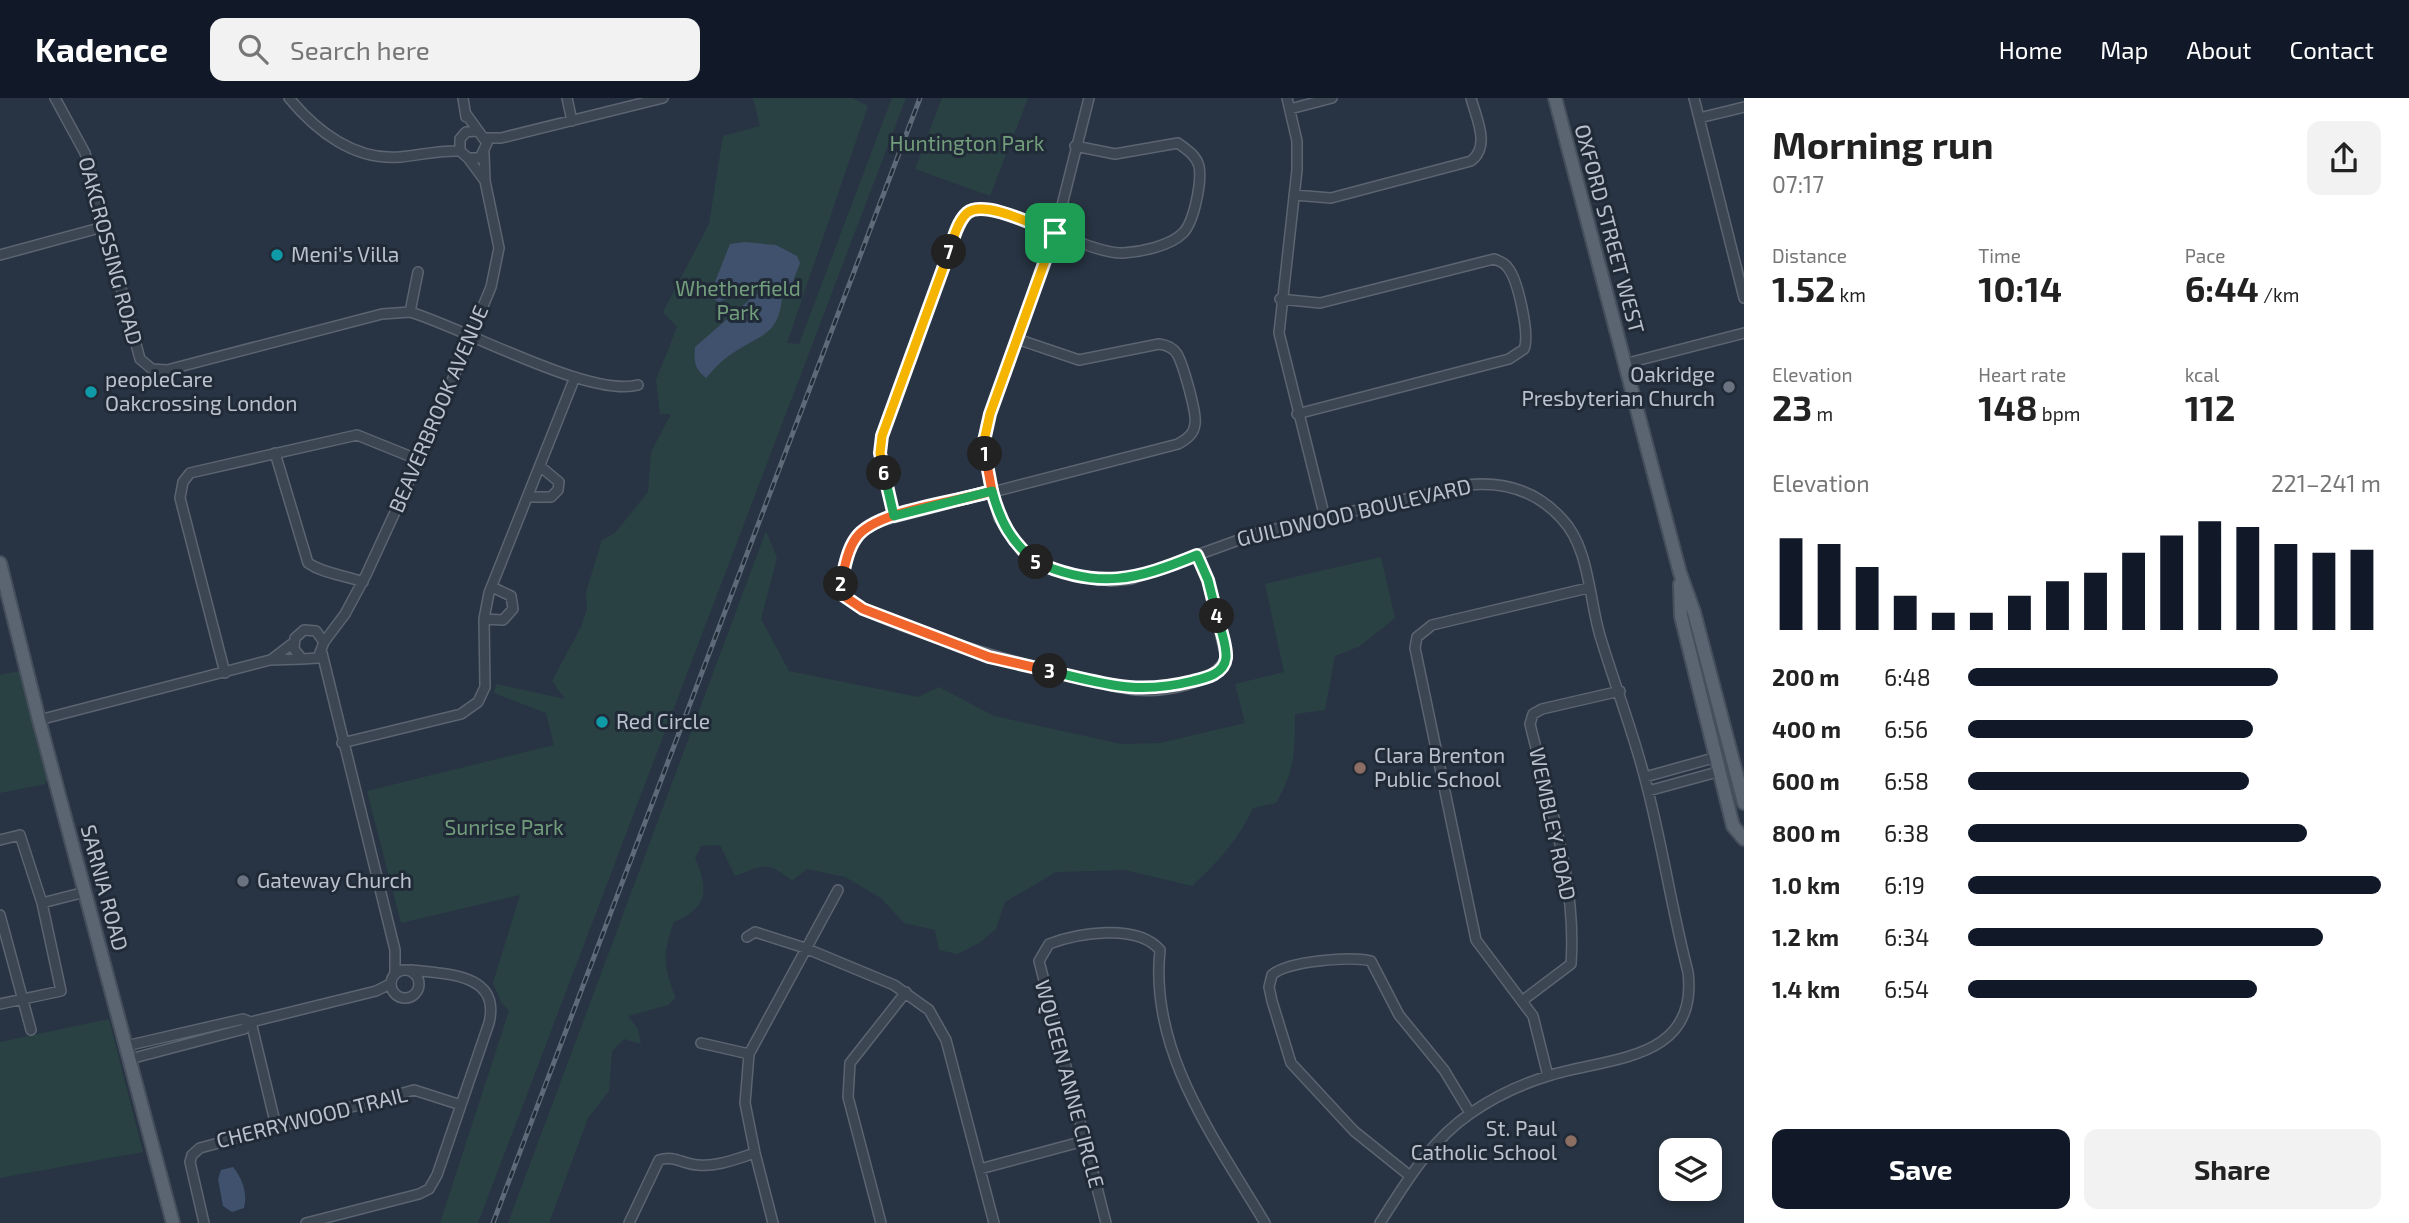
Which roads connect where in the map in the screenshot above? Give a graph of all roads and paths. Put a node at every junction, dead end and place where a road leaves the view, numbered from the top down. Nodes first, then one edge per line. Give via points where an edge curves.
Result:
1 (55, 98) edge
2 (289, 98) edge
3 (463, 98) edge
4 (567, 98) edge
5 (663, 98) edge
6 (1089, 98) edge
7 (1287, 98) edge
8 (1332, 98) edge
9 (1471, 98) edge
10 (1555, 98) edge
11 (1694, 98) edge
12 (1744, 107) edge
13 (1290, 108) junction
14 (1699, 118) junction
15 (572, 121) junction
16 (467, 134) junction
17 (486, 138) junction
18 (501, 138) junction
19 (1076, 146) junction
20 (445, 151) junction
21 (460, 151) junction
22 (486, 151) junction
23 (468, 158) junction
24 (485, 181) junction
25 (1294, 195) junction
26 (103, 227) junction
27 (1055, 233) junction
28 (0, 254) edge
29 (418, 272) dead end
30 (1744, 298) edge
31 (1280, 299) junction
32 (410, 312) junction
33 (1744, 333) edge
34 (471, 334) junction
35 (1017, 339) junction
36 (1624, 364) junction
37 (575, 377) junction
38 (638, 385) dead end
39 (1297, 414) junction
40 (275, 453) junction
41 (419, 460) junction
42 (541, 467) junction
43 (992, 491) junction
44 (530, 497) junction
45 (894, 516) junction
46 (1325, 518) junction
47 (1197, 555) junction
48 (0, 562) edge
49 (1680, 573) junction
50 (363, 582) junction
51 (492, 587) junction
52 (1588, 588) junction
53 (484, 620) junction
54 (334, 626) junction
55 (316, 631) junction
56 (324, 642) junction
57 (293, 643) junction
58 (322, 653) junction
59 (270, 660) junction
60 (304, 660) junction
61 (225, 673) junction
62 (327, 680) junction
63 (1620, 691) junction
64 (39, 720) junction
65 (342, 744) junction
66 (1717, 757) junction
67 (1721, 771) junction
68 (1644, 777) junction
69 (1648, 791) junction
70 (1744, 803) edge
71 (1744, 839) edge
72 (0, 840) edge
73 (838, 890) dead end
74 (85, 892) junction
75 (42, 903) junction
76 (0, 915) edge
77 (747, 937) dead end
78 (805, 948) junction
79 (395, 950) junction
80 (409, 970) junction
81 (395, 973) junction
82 (438, 974) junction
83 (392, 988) junction
84 (419, 988) junction
85 (906, 992) junction
86 (22, 999) junction
87 (1522, 1001) junction
88 (0, 1004) edge
89 (251, 1022) junction
90 (31, 1030) dead end
91 (701, 1043) dead end
92 (128, 1052) junction
93 (749, 1054) junction
94 (1548, 1076) junction
95 (461, 1105) junction
96 (1470, 1113) junction
97 (276, 1126) junction
98 (1084, 1141) junction
99 (755, 1153) junction
100 (980, 1169) junction
101 (1410, 1176) junction
102 (173, 1223) edge
103 (204, 1223) edge
104 (306, 1223) edge
105 (629, 1223) edge
106 (774, 1223) edge
107 (881, 1223) edge
108 (994, 1223) edge
109 (1105, 1223) edge
110 (1265, 1223) edge
111 (1380, 1223) edge

1 - 26 street, OAKCROSSING ROAD via 85,153
2 - 20 street via 320,130 363,152 382,158
3 - 16 street
4 - 15 street
5 - 15 street
6 - 19 street, GUILDWOOD BOULEVARD
7 - 13 street
8 - 13 street
9 - 25 street via 1482,144 1471,161 1331,198
10 - 36 main road, OXFORD STREET WEST
11 - 14 street
12 - 14 street
13 - 25 street via 1297,141
14 - 30 street
15 - 18 street
16 - 17 street
16 - 20 street
16 - 21 street
17 - 18 street
17 - 22 street
18 - 22 street
19 - 27 street, GUILDWOOD BOULEVARD
19 - 27 street via 1115,154 1178,143 1192,152 1199,166 1195,210 1182,235 1121,253
20 - 21 street
21 - 23 street
22 - 23 street via 480,158
22 - 24 street, BEAVERBROOK AVENUE
23 - 24 street, BEAVERBROOK AVENUE
24 - 34 street, BEAVERBROOK AVENUE via 499,248 491,287
25 - 31 street
26 - 28 street
26 - 32 street, OAKCROSSING ROAD via 139,359 152,369 167,370 382,314
27 - 35 street, GUILDWOOD BOULEVARD
27 - 45 street via 993,210 979,208 962,219 882,436 880,453
29 - 32 street
31 - 39 street via 1279,333
31 - 39 street via 1320,303 1494,259 1504,263 1512,275 1527,334 1524,349 1509,359
32 - 34 street, OAKCROSSING ROAD
33 - 36 street
34 - 37 street, OAKCROSSING ROAD
34 - 41 street, BEAVERBROOK AVENUE
35 - 43 street, GUILDWOOD BOULEVARD via 986,427
35 - 43 street via 1079,359 1167,345 1177,353 1196,421 1187,439 1178,444
36 - 49 main road, OXFORD STREET WEST
37 - 38 street, OAKCROSSING ROAD via 624,389
37 - 42 street
39 - 46 street
40 - 41 street via 357,435
40 - 50 street via 308,564
40 - 61 street via 190,473 180,489
41 - 50 street, BEAVERBROOK AVENUE
42 - 44 street
42 - 44 street via 559,482 558,491 551,497
43 - 45 street
43 - 47 street, GUILDWOOD BOULEVARD via 1008,535 1036,562 1055,571 1111,581 1131,579
44 - 51 street
45 - 47 street via 865,529 855,539 841,586 852,603 989,657 1138,690 1211,677 1226,658 1208,580
46 - 47 street, GUILDWOOD BOULEVARD via 1258,533
46 - 52 street, GUILDWOOD BOULEVARD via 1467,485 1501,484 1531,493 1564,520 1578,548
48 - 64 main road, SARNIA ROAD
49 - 66 main road, OXFORD STREET WEST via 1681,616
49 - 70 main road, OXFORD STREET WEST
50 - 54 street, BEAVERBROOK AVENUE
51 - 53 street
51 - 53 street via 511,596 513,609 503,620
52 - 63 street, GUILDWOOD BOULEVARD
52 - 87 street via 1432,625 1417,637 1415,648 1476,940
53 - 65 street via 485,687 478,702 461,714
54 - 55 street
54 - 56 street, BEAVERBROOK AVENUE
55 - 56 street
55 - 57 street via 304,630
56 - 58 street
57 - 59 street
57 - 60 street
58 - 60 street
58 - 62 street
59 - 60 street
59 - 61 street
60 - 62 street
61 - 64 street
62 - 65 street
63 - 68 street, GUILDWOOD BOULEVARD
63 - 87 street, WEMBLEY ROAD via 1533,714 1530,724 1569,882 1572,941 1571,964
64 - 74 main road, SARNIA ROAD
65 - 79 street
66 - 67 main road, OXFORD STREET WEST
66 - 68 street
67 - 69 street
67 - 71 main road, OXFORD STREET WEST via 1733,826
68 - 69 street, GUILDWOOD BOULEVARD
69 - 94 street, GUILDWOOD BOULEVARD via 1688,972 1688,1004 1667,1038 1650,1050
72 - 75 street via 20,835
73 - 78 street
74 - 75 street
74 - 92 main road, SARNIA ROAD
75 - 86 street via 61,991
76 - 86 street
77 - 78 street via 755,932
78 - 85 street
78 - 93 street
79 - 80 street
79 - 81 street
80 - 81 street
80 - 82 street
80 - 84 street via 418,978
81 - 83 street
82 - 84 street
82 - 95 street via 477,983 492,1003
83 - 84 street via 408,998
83 - 89 street
85 - 100 street via 929,1010 946,1040
85 - 107 street via 849,1063 848,1097
86 - 88 street
86 - 90 street
87 - 94 street via 1533,1016
89 - 92 street via 243,1019
89 - 97 street
91 - 93 street
92 - 102 main road, SARNIA ROAD
93 - 99 street via 746,1103
94 - 96 street, GUILDWOOD BOULEVARD
95 - 97 street, CHERRYWOOD TRAIL via 414,1090
95 - 104 street via 429,1189
96 - 101 street, GUILDWOOD BOULEVARD via 1435,1144
96 - 101 street via 1444,1070 1399,1015 1371,961 1290,966 1272,975 1272,1001 1291,1063 1354,1131
97 - 103 street, CHERRYWOOD TRAIL via 212,1142 192,1155
98 - 100 street
98 - 109 street, WQUEEN ANNE CIRCLE
98 - 110 street, WQUEEN ANNE CIRCLE via 1038,961 1049,944 1090,932 1141,936 1160,950 1159,1004 1181,1079
99 - 105 street via 711,1165 694,1165 670,1156 659,1160
99 - 106 street
100 - 108 street
101 - 111 street, GUILDWOOD BOULEVARD

